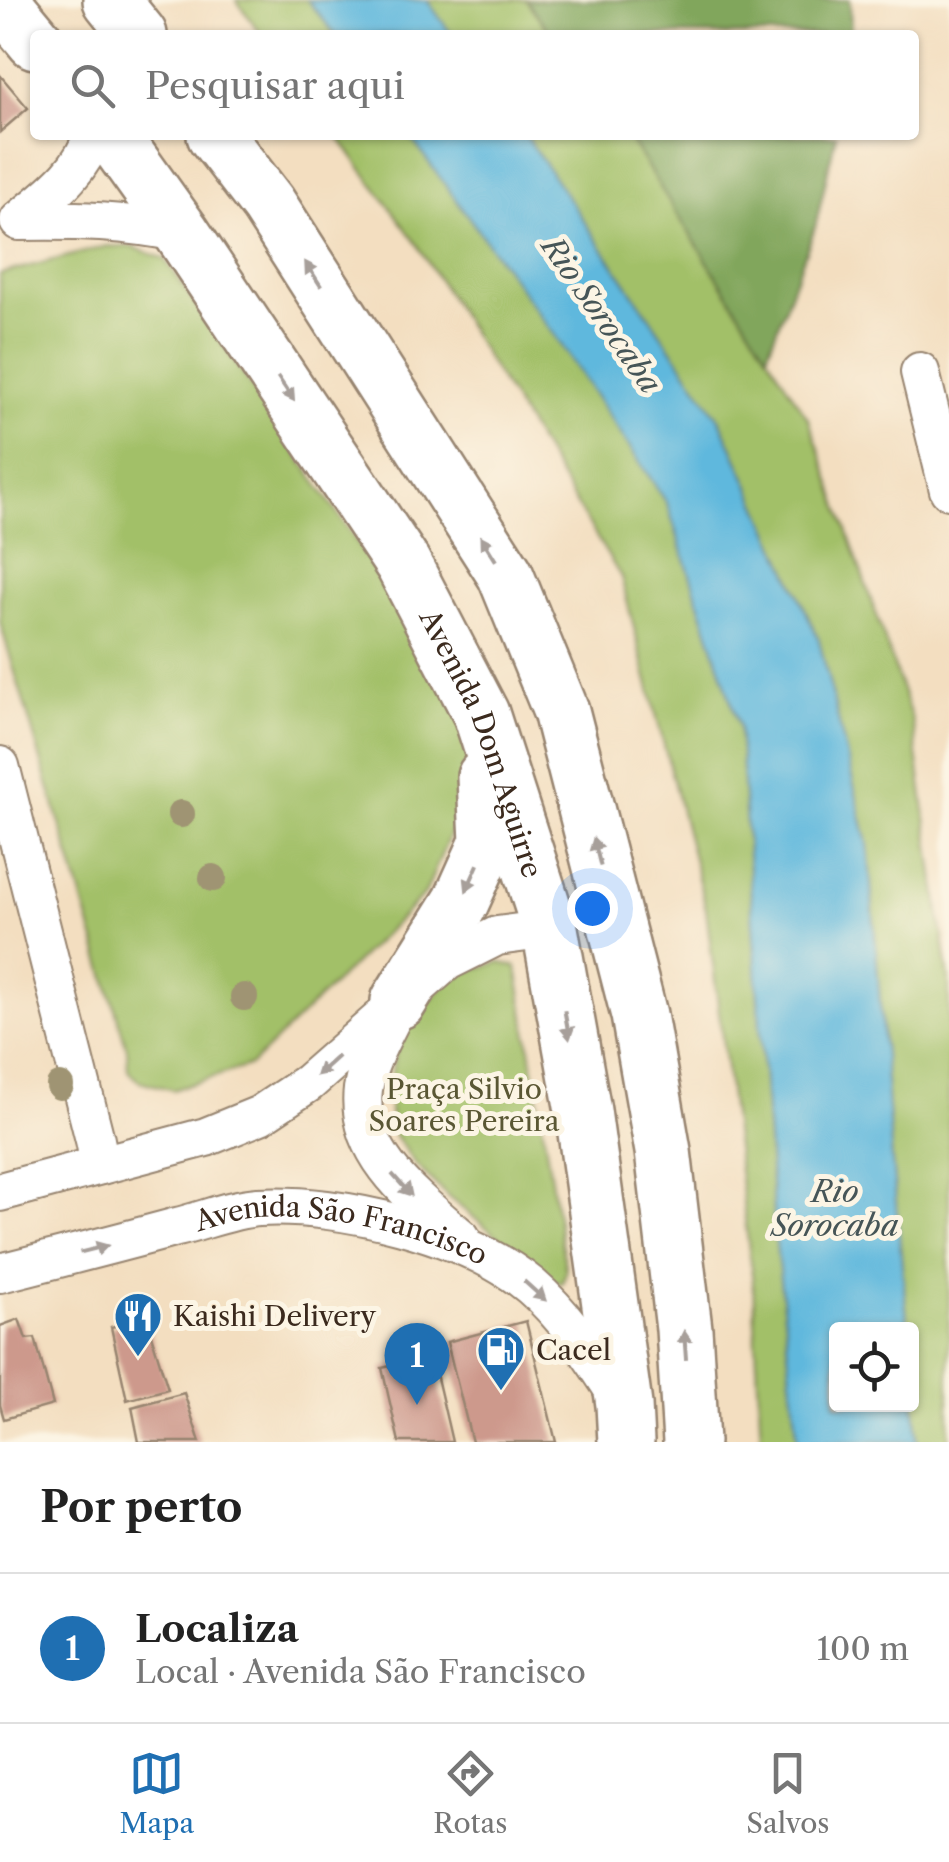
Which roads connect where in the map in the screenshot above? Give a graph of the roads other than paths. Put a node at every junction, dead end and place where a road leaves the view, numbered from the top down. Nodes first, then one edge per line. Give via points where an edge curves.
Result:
1 (1, 0) edge
2 (111, 0) edge
3 (135, 30) edge
4 (30, 34) edge
5 (91, 140) edge
6 (116, 140) edge
7 (219, 140) edge
8 (9, 224) edge
9 (182, 233) junction
10 (920, 372) dead end
11 (949, 490) edge
12 (481, 714) junction
13 (0, 766) edge
14 (550, 929) junction
15 (399, 1001) junction
16 (639, 1014) junction
17 (100, 1165) junction
18 (0, 1192) edge
19 (476, 1252) junction
20 (0, 1273) edge
21 (625, 1424) edge
22 (690, 1442) edge

1 - 4 highway
2 - 3 highway
5 - 8 street via 66,180
6 - 9 highway, Avenida Dom Aguirre
16 -> 7 highway via 561,711 505,574 278,220
8 - 9 street via 82,220
9 -> 12 highway, Avenida Dom Aguirre via 403,564
10 - 11 street
12 - 14 highway, Avenida Dom Aguirre
12 -> 15 highway via 488,842 461,902
13 - 17 street
14 - 15 street via 497,936 447,960
14 - 16 highway via 588,939 609,956
14 -> 21 highway, Avenida Dom Aguirre
15 -> 17 street via 308,1084 260,1115
15 -> 19 street via 370,1064 363,1113 376,1152 404,1190
22 -> 16 highway via 664,1151
17 - 18 street
20 -> 19 street, Avenida São Francisco via 255,1207 314,1207 370,1217
19 -> 21 street, Avenida São Francisco via 508,1268 556,1310

